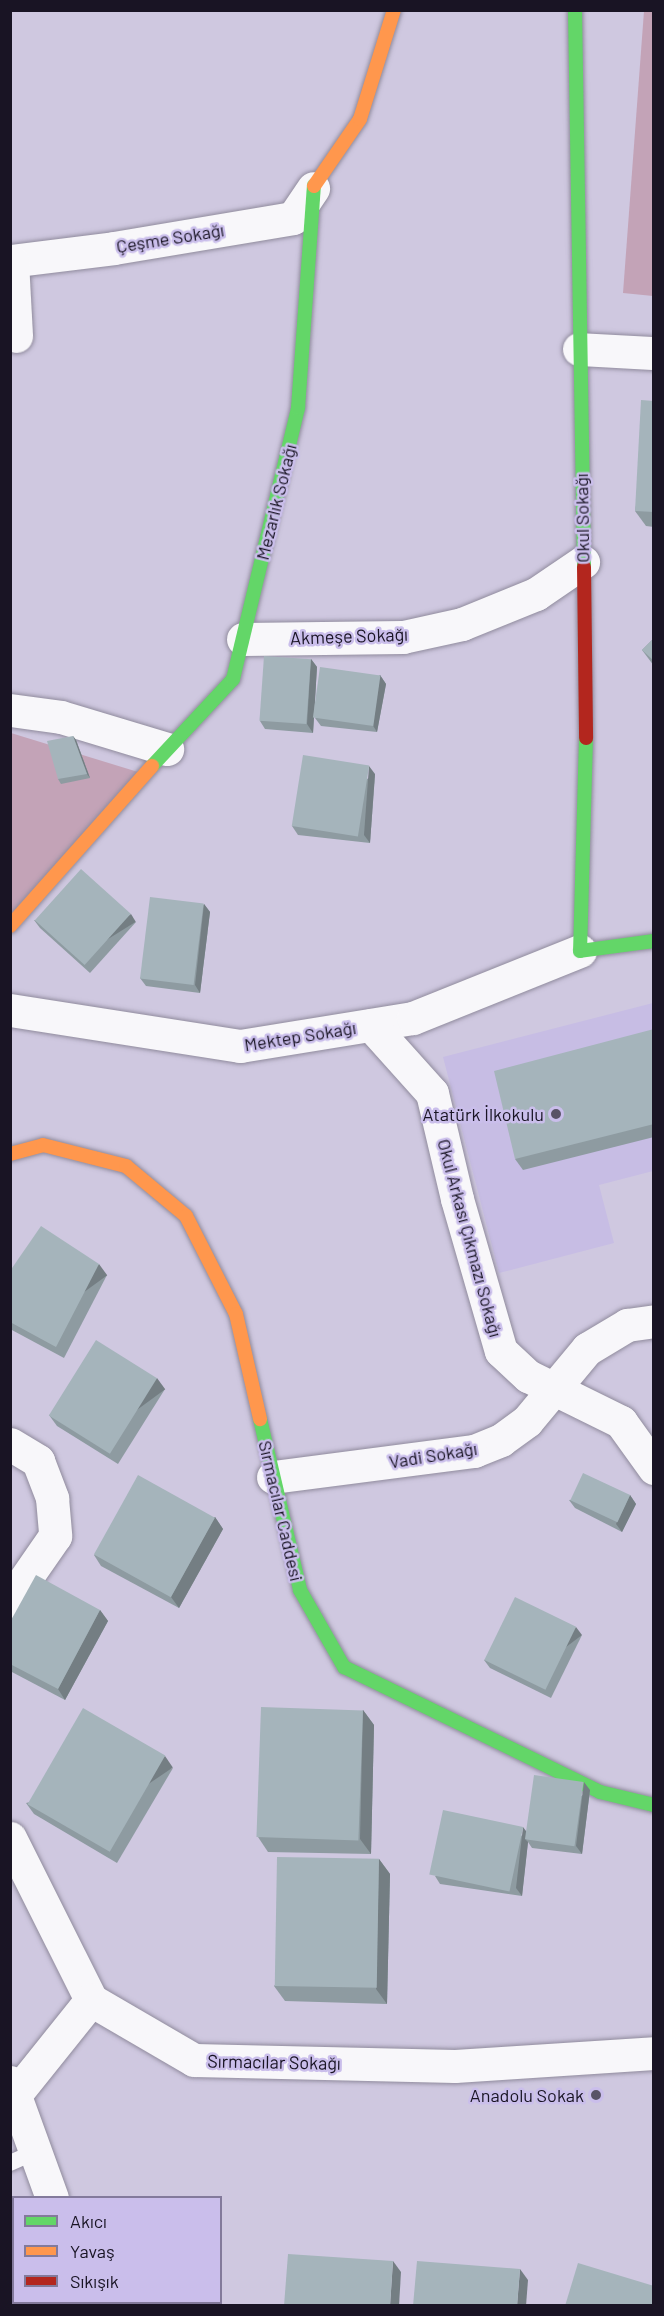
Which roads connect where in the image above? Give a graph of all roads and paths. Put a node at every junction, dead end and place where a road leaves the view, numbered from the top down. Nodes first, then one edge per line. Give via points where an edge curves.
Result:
1 (394, 10) edge
2 (575, 10) edge
3 (313, 188) junction
4 (11, 261) edge
5 (16, 336) dead end
6 (579, 349) junction
7 (654, 353) edge
8 (583, 562) junction
9 (243, 639) junction
10 (10, 710) edge
11 (167, 749) junction
12 (10, 926) edge
13 (654, 941) edge
14 (579, 951) junction
15 (10, 1010) edge
16 (371, 1025) junction
17 (10, 1154) edge
18 (654, 1321) edge
19 (554, 1389) junction
20 (10, 1444) edge
21 (654, 1468) edge
22 (273, 1476) junction
23 (10, 1601) edge
24 (654, 1805) edge
25 (10, 1838) edge
26 (91, 2000) junction
27 (654, 2053) edge
28 (12, 2092) edge
29 (23, 2158) edge
30 (51, 2196) edge

1 - 3 street via 360,120
2 - 6 street, Okul Sokağı
3 - 4 street, Çeşme Sokağı via 293,218
3 - 9 street, Mezarlık Sokağı via 298,408
4 - 5 street
6 - 7 street
6 - 8 street, Okul Sokağı
8 - 9 street, Akmeşe Sokağı via 536,594 462,624 403,637
8 - 14 street, Okul Sokağı via 586,730
9 - 11 street, Mezarlık Sokağı via 233,679
10 - 11 street via 62,717
11 - 12 street, Mezarlık Sokağı
13 - 14 street
14 - 16 street, Mektep Sokağı via 413,1018
15 - 16 street, Mektep Sokağı via 240,1046
16 - 19 street, Okul Arkası Çıkmazı Sokağı via 432,1093 457,1199 501,1351 528,1376
17 - 22 street, Sırmacılar Caddesi via 43,1145 126,1166 186,1216 236,1314
18 - 19 street, Vadi Sokağı via 627,1325 587,1349
19 - 21 street, Okul Arkası Çıkmazı Sokağı via 621,1422
19 - 22 street, Vadi Sokağı via 527,1421 501,1440 474,1451
20 - 23 street via 38,1461 52,1498 55,1536
22 - 24 street, Sırmacılar Caddesi via 300,1590 344,1667 600,1792
25 - 26 street
26 - 27 street, Sırmacılar Sokağı via 195,2060 455,2066
26 - 28 street
28 - 29 street
29 - 30 street

